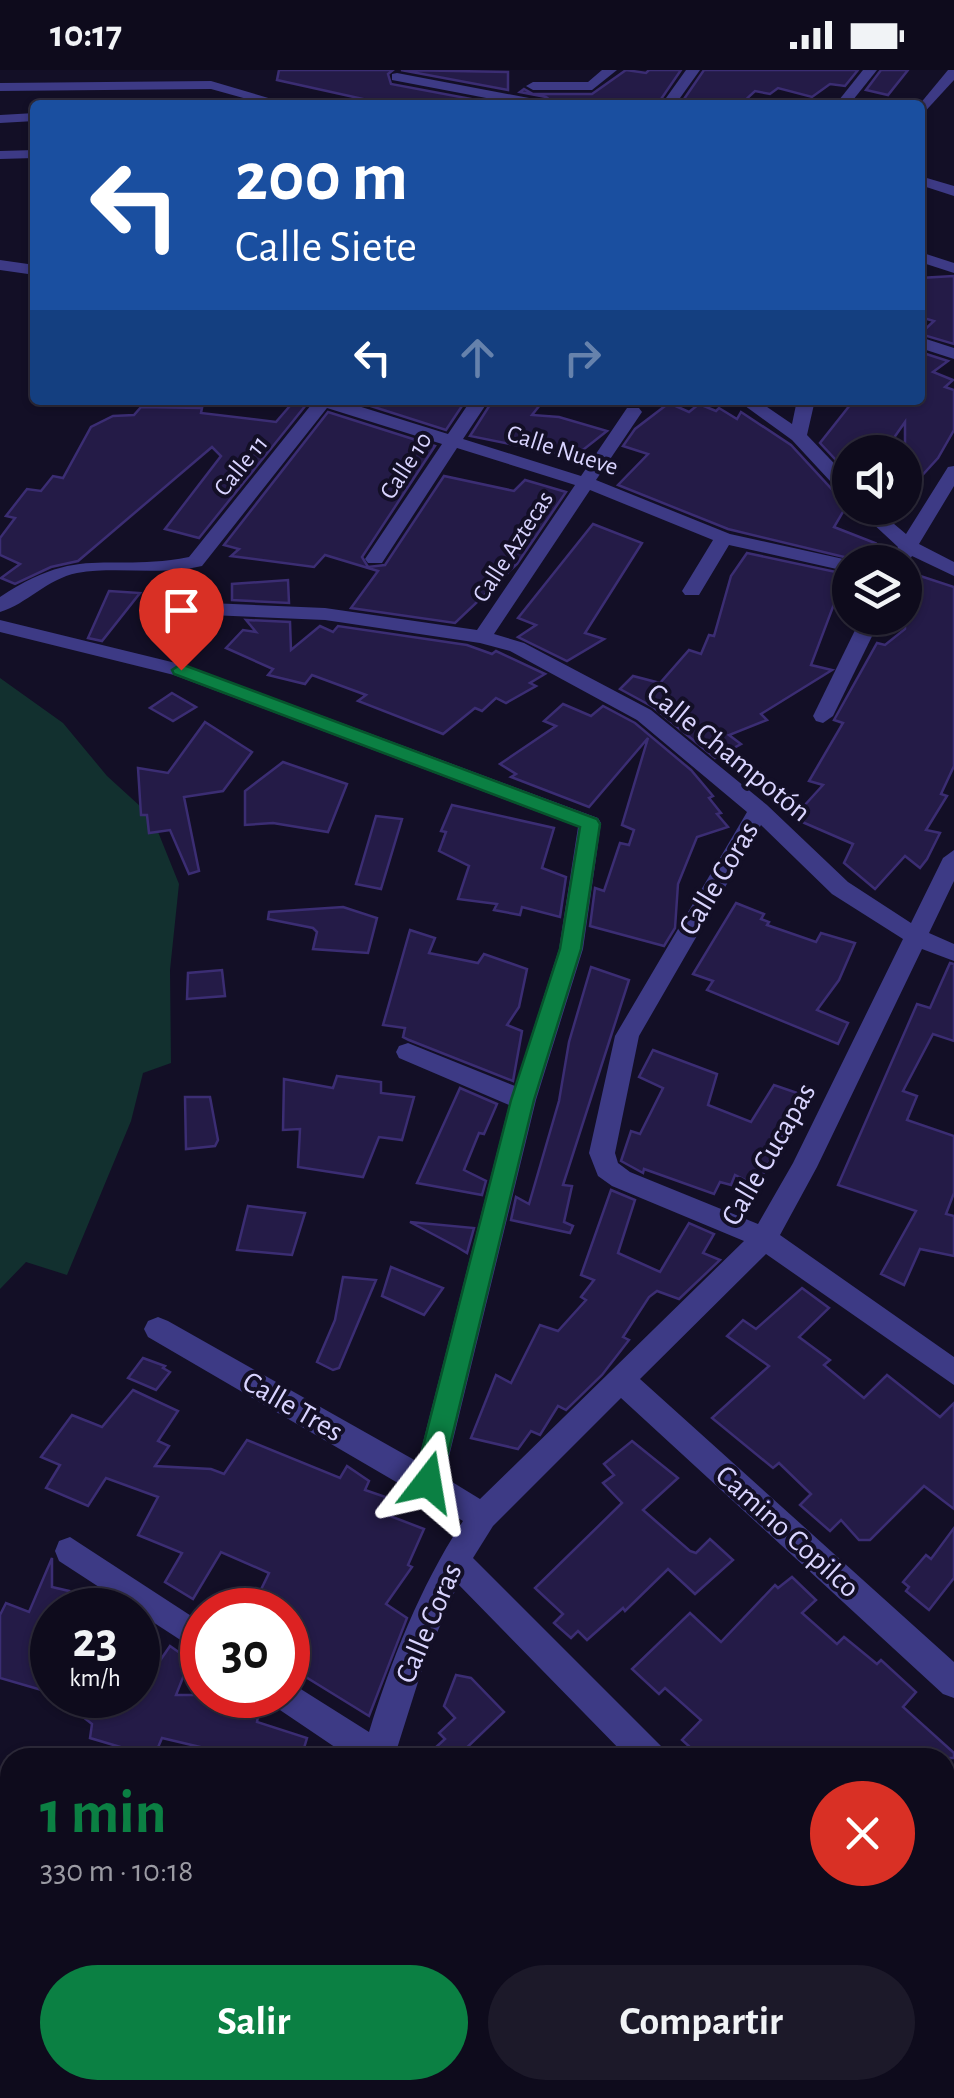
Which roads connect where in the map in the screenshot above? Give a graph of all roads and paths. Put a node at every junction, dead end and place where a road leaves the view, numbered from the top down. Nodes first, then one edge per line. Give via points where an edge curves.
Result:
1 (610, 70) edge
2 (693, 70) edge
3 (863, 71) edge
4 (954, 72) edge
5 (396, 78) dead end
6 (0, 87) edge
7 (954, 94) edge
8 (934, 96) junction
9 (266, 100) edge
10 (517, 100) edge
11 (537, 100) edge
12 (672, 100) edge
13 (845, 100) edge
14 (925, 107) edge
15 (30, 117) edge
16 (0, 119) edge
17 (30, 154) edge
18 (0, 156) edge
19 (925, 182) edge
20 (954, 191) edge
21 (925, 259) edge
22 (0, 266) edge
23 (954, 268) edge
24 (30, 269) edge
25 (925, 344) edge
26 (954, 354) edge
27 (320, 405) edge
28 (341, 405) edge
29 (476, 405) edge
30 (753, 405) edge
31 (805, 405) edge
32 (632, 412) dead end
33 (798, 436) junction
34 (452, 438) junction
35 (954, 471) edge
36 (832, 473) edge
37 (583, 483) junction
38 (879, 525) edge
39 (724, 538) junction
40 (896, 545) edge
41 (909, 545) edge
42 (375, 559) dead end
43 (922, 560) edge
44 (832, 562) edge
45 (954, 570) edge
46 (692, 591) dead end
47 (0, 606) edge
48 (210, 609) dead end
49 (0, 626) edge
50 (864, 635) edge
51 (482, 638) junction
52 (823, 716) dead end
53 (759, 810) junction
54 (954, 858) edge
55 (918, 938) junction
56 (954, 952) edge
57 (408, 1052) dead end
58 (523, 1100) junction
59 (764, 1238) junction
60 (158, 1329) dead end
61 (954, 1373) edge
62 (621, 1380) junction
63 (428, 1482) junction
64 (482, 1517) junction
65 (70, 1551) dead end
66 (454, 1559) junction
67 (180, 1625) edge
68 (954, 1683) edge
69 (310, 1712) edge
70 (364, 1748) edge
71 (381, 1748) edge
72 (641, 1748) edge

1 - 11 street via 592,86 529,82
2 - 12 street
3 - 13 street
4 - 8 street
5 - 10 street
6 - 9 street via 211,85
7 - 8 street
8 - 14 street
15 - 16 street
17 - 18 street
19 - 20 street
21 - 23 street
22 - 24 street
25 - 26 street
27 - 47 street, Calle 11 via 195,562 60,572
28 - 34 street, Calle Nueve
29 - 34 street, Calle 10
30 - 33 street
31 - 33 street
32 - 37 street, Calle Aztecas
33 - 36 street
34 - 37 street, Calle Nueve
34 - 42 street, Calle 10
35 - 41 street
37 - 39 street, Calle Nueve
37 - 51 street, Calle Aztecas
38 - 40 street
39 - 44 street, Calle Nueve
39 - 46 street
43 - 45 street
48 - 51 street, Calle Champotón via 325,614
49 - 58 street via 181,670 590,824 571,949
50 - 52 street
51 - 53 street, Calle Champotón via 517,647 644,715
53 - 55 street, Calle Champotón via 840,888
53 - 59 street, Calle Coras via 628,1036 602,1153 621,1179
54 - 55 street, Calle Cucapas
55 - 56 street, Calle Champotón
55 - 59 street, Calle Cucapas
57 - 58 street
58 - 63 street
59 - 61 street
59 - 62 street, Calle Cucapas
60 - 63 street, Calle Tres
62 - 64 street, Calle Cucapas
62 - 68 street, Camino Copilco
63 - 64 street
64 - 66 street, Calle Coras
65 - 67 street
66 - 71 street, Calle Coras via 410,1652
66 - 72 street
69 - 70 street

